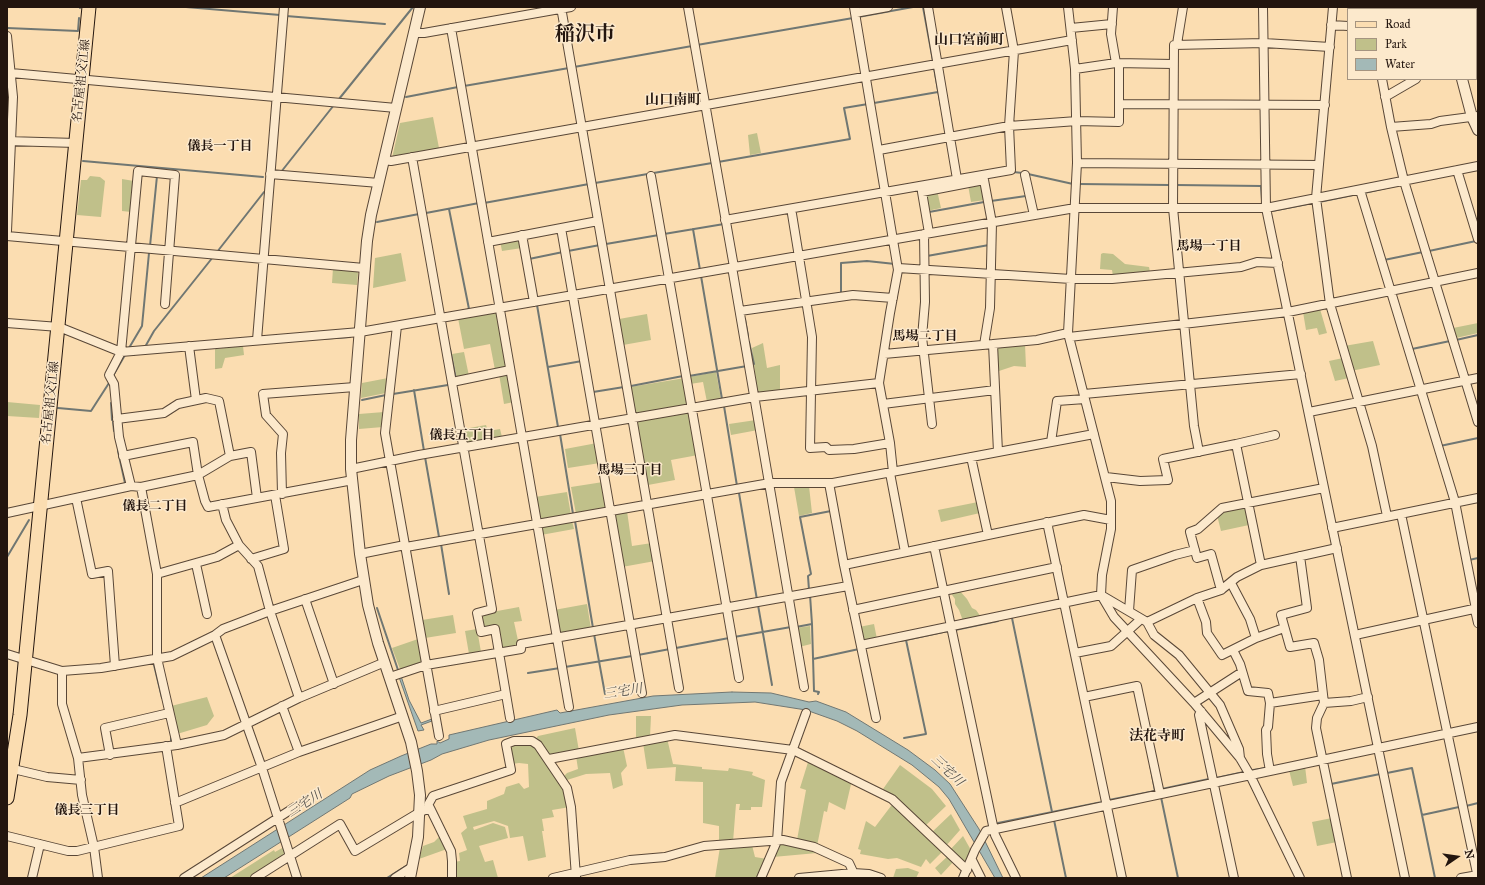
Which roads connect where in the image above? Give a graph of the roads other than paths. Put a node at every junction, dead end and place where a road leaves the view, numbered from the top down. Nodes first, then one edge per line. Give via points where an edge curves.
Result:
1 (89, 7) edge
2 (284, 7) edge
3 (420, 7) edge
4 (571, 7) edge
5 (688, 7) edge
6 (888, 7) edge
7 (928, 7) edge
8 (1006, 7) edge
9 (1068, 7) edge
10 (1113, 7) edge
11 (1183, 7) edge
12 (1263, 7) edge
13 (1333, 7) edge
14 (561, 8) edge
15 (854, 10) edge
16 (1112, 24) junction
17 (1332, 25) junction
18 (1347, 26) edge
19 (451, 28) junction
20 (1071, 28) junction
21 (414, 33) junction
22 (7, 36) edge
23 (1072, 40) junction
24 (1264, 43) junction
25 (1177, 44) junction
26 (1330, 47) junction
27 (1014, 51) junction
28 (1117, 63) junction
29 (937, 64) junction
30 (1173, 64) junction
31 (1075, 69) junction
32 (11, 73) junction
33 (866, 76) junction
34 (1382, 80) edge
35 (1414, 80) edge
36 (1462, 80) edge
37 (82, 81) junction
38 (1385, 96) junction
39 (276, 98) junction
40 (705, 104) junction
41 (1119, 104) junction
42 (1173, 104) junction
43 (1265, 105) junction
44 (1325, 105) junction
45 (396, 108) junction
46 (1475, 116) edge
47 (1077, 121) junction
48 (582, 126) junction
49 (1010, 126) junction
50 (1391, 127) junction
51 (1478, 130) edge
52 (949, 137) junction
53 (9, 141) edge
54 (76, 143) junction
55 (472, 145) junction
56 (879, 150) junction
57 (412, 157) junction
58 (384, 160) junction
59 (1077, 163) junction
60 (1173, 164) junction
61 (1266, 164) junction
62 (1319, 165) junction
63 (1478, 166) edge
64 (1457, 170) junction
65 (270, 174) junction
66 (1025, 175) dead end
67 (651, 176) dead end
68 (957, 179) junction
69 (1404, 182) junction
70 (379, 183) junction
71 (1360, 190) junction
72 (886, 192) junction
73 (1316, 198) junction
74 (1075, 208) junction
75 (1173, 208) junction
76 (1266, 208) junction
77 (792, 214) dead end
78 (1034, 216) junction
79 (7, 217) edge
80 (726, 220) junction
81 (598, 221) junction
82 (992, 223) junction
83 (561, 228) junction
84 (7, 231) edge
85 (927, 234) junction
86 (7, 236) edge
87 (522, 236) junction
88 (1478, 239) edge
89 (894, 240) junction
90 (67, 242) junction
91 (488, 242) junction
92 (131, 248) junction
93 (168, 251) junction
94 (799, 256) junction
95 (263, 259) junction
96 (1278, 263) junction
97 (733, 267) junction
98 (364, 268) junction
99 (898, 268) junction
100 (925, 269) junction
101 (1179, 273) junction
102 (1478, 273) edge
103 (991, 274) junction
104 (670, 278) junction
105 (1071, 279) junction
106 (1435, 282) junction
107 (610, 289) junction
108 (1390, 291) junction
109 (573, 295) junction
110 (893, 298) junction
111 (806, 301) junction
112 (534, 302) junction
113 (164, 304) dead end
114 (1330, 304) junction
115 (500, 308) junction
116 (740, 310) junction
117 (1288, 312) junction
118 (440, 318) junction
119 (7, 323) edge
120 (1184, 324) junction
121 (396, 326) junction
122 (59, 327) junction
123 (360, 332) junction
124 (1069, 335) junction
125 (257, 340) junction
126 (993, 344) junction
127 (984, 345) junction
128 (189, 346) junction
129 (925, 350) junction
130 (121, 352) junction
131 (884, 354) junction
132 (510, 370) junction
133 (1301, 374) junction
134 (1478, 378) edge
135 (1465, 380) junction
136 (452, 382) junction
137 (879, 383) junction
138 (1190, 384) junction
139 (355, 387) junction
140 (811, 390) junction
141 (995, 390) junction
142 (1420, 390) junction
143 (1084, 396) junction
144 (755, 397) junction
145 (929, 398) junction
146 (196, 400) junction
147 (1359, 402) junction
148 (883, 404) junction
149 (692, 408) junction
150 (1308, 412) junction
151 (633, 418) junction
152 (117, 420) junction
153 (1478, 422) edge
154 (595, 424) junction
155 (932, 424) dead end
156 (1094, 434) junction
157 (1274, 436) dead end
158 (522, 437) junction
159 (1051, 442) junction
160 (890, 443) junction
161 (1236, 444) junction
162 (463, 447) junction
163 (998, 452) junction
164 (1199, 452) junction
165 (124, 456) junction
166 (230, 456) junction
167 (971, 457) junction
168 (389, 461) junction
169 (351, 469) junction
170 (891, 472) junction
171 (198, 475) junction
172 (1106, 477) junction
173 (352, 480) junction
174 (829, 483) junction
175 (770, 484) junction
176 (131, 486) junction
177 (141, 487) junction
178 (1324, 488) junction
179 (279, 494) junction
180 (707, 494) junction
181 (76, 498) junction
182 (257, 498) junction
183 (1478, 498) edge
184 (1455, 502) junction
185 (1248, 503) junction
186 (222, 504) junction
187 (648, 505) junction
188 (41, 506) junction
189 (610, 511) junction
190 (7, 512) edge
191 (1401, 514) junction
192 (1387, 516) junction
193 (1111, 520) junction
194 (1047, 522) junction
195 (537, 524) junction
196 (1332, 528) junction
197 (479, 534) junction
198 (988, 534) junction
199 (239, 545) junction
200 (406, 546) junction
201 (934, 546) junction
202 (1337, 548) junction
203 (1194, 550) junction
204 (905, 552) junction
205 (360, 554) junction
206 (1300, 556) junction
207 (251, 559) junction
208 (196, 564) junction
209 (844, 565) junction
210 (1261, 565) junction
211 (1057, 568) junction
212 (157, 574) junction
213 (363, 580) junction
214 (1231, 583) junction
215 (848, 586) junction
216 (1221, 590) junction
217 (944, 591) junction
218 (1101, 595) junction
219 (789, 596) junction
220 (1197, 598) junction
221 (305, 599) junction
222 (1064, 603) junction
223 (727, 607) junction
224 (1476, 609) edge
225 (853, 610) junction
226 (270, 611) junction
227 (1129, 611) junction
228 (207, 614) dead end
229 (667, 618) junction
230 (1143, 621) junction
231 (1424, 621) junction
232 (1478, 623) edge
233 (630, 624) junction
234 (951, 627) junction
235 (1284, 628) junction
236 (1127, 631) junction
237 (215, 635) junction
238 (1355, 635) junction
239 (557, 638) junction
240 (1256, 638) junction
241 (861, 646) junction
242 (1233, 650) junction
243 (499, 653) junction
244 (1075, 653) junction
245 (7, 654) edge
246 (25, 658) junction
247 (156, 658) junction
248 (385, 662) junction
249 (426, 665) junction
250 (115, 666) junction
251 (62, 671) junction
252 (1242, 672) junction
253 (390, 677) junction
254 (739, 678) dead end
255 (334, 684) junction
256 (804, 687) dead end
257 (680, 688) dead end
258 (1210, 692) junction
259 (642, 693) dead end
260 (506, 694) junction
261 (1084, 696) junction
262 (1368, 697) junction
263 (298, 698) junction
264 (1324, 699) junction
265 (1194, 703) junction
266 (1270, 703) junction
267 (282, 706) junction
268 (569, 707) dead end
269 (1201, 711) junction
270 (434, 712) junction
271 (169, 713) junction
272 (806, 713) dead end
273 (403, 716) junction
274 (510, 718) dead end
275 (876, 718) dead end
276 (246, 724) junction
277 (1478, 728) edge
278 (1448, 734) junction
279 (439, 736) dead end
280 (166, 746) junction
281 (177, 746) junction
282 (1378, 748) junction
283 (793, 750) junction
284 (299, 752) junction
285 (110, 755) junction
286 (78, 758) junction
287 (1240, 758) junction
288 (549, 759) junction
289 (1323, 760) junction
290 (262, 768) junction
291 (10, 769) edge
292 (1270, 771) junction
293 (1250, 775) junction
294 (81, 780) junction
295 (1213, 783) junction
296 (1160, 794) junction
297 (7, 798) edge
298 (175, 803) junction
299 (1106, 805) junction
300 (295, 807) dead end
301 (430, 808) junction
302 (420, 812) junction
303 (277, 820) junction
304 (993, 829) junction
305 (7, 836) edge
306 (777, 841) junction
307 (40, 844) junction
308 (94, 847) junction
309 (289, 851) junction
310 (972, 860) junction
311 (412, 867) junction
312 (967, 870) junction
313 (576, 876) edge
314 (854, 876) edge
315 (1478, 876) edge
316 (32, 878) edge
317 (98, 878) edge
318 (184, 878) edge
319 (254, 878) edge
320 (297, 878) edge
321 (395, 878) edge
322 (410, 878) edge
323 (452, 878) edge
324 (553, 878) edge
325 (761, 878) edge
326 (800, 878) edge
327 (881, 878) edge
328 (963, 878) edge
329 (981, 878) edge
330 (1016, 878) edge
331 (1122, 878) edge
332 (1234, 878) edge
333 (1300, 878) edge
334 (1348, 878) edge
335 (1405, 878) edge
336 (1462, 878) edge

1 - 37 main road, 名古屋祖父江線
2 - 39 street
3 - 21 street
4 - 14 street
5 - 40 street
6 - 15 street
7 - 29 street
8 - 27 street
9 - 20 street
10 - 16 street
11 - 25 street
12 - 24 street
13 - 17 street
14 - 19 street
14 - 48 street
15 - 33 street
16 - 20 street
16 - 28 street
17 - 18 street
17 - 26 street
19 - 21 street
19 - 55 street
20 - 23 street
21 - 45 street
22 - 32 street
23 - 27 street
23 - 31 street
24 - 25 street
24 - 26 street
24 - 43 street
25 - 30 street via 1174,45
26 - 44 street
27 - 29 street
27 - 49 street
28 - 30 street
28 - 31 street
28 - 41 street
29 - 33 street
29 - 52 street
30 - 42 street
31 - 47 street
32 - 37 street
32 - 53 street via 13,97
33 - 40 street
33 - 56 street
34 - 38 street
35 - 38 street
36 - 46 street
37 - 39 street
37 - 54 main road, 名古屋祖父江線
38 - 50 street
39 - 45 street
39 - 65 street
40 - 48 street
40 - 80 street
41 - 42 street
41 - 47 street via 1119,122
42 - 43 street
42 - 60 street
43 - 44 street
43 - 61 street
44 - 62 street
45 - 58 street
46 - 50 street via 1431,124
46 - 51 street
47 - 49 street
47 - 59 street
48 - 55 street
48 - 81 street
49 - 52 street
49 - 68 street via 1012,170
50 - 69 street
52 - 56 street
52 - 68 street
53 - 54 street
53 - 79 street
54 - 90 main road, 名古屋祖父江線
55 - 57 street
55 - 91 street
56 - 72 street
57 - 58 street
57 - 118 street
58 - 70 street
59 - 60 street
59 - 74 street
60 - 61 street
60 - 75 street
61 - 62 street
61 - 76 street
62 - 73 street
63 - 64 street
64 - 69 street
64 - 88 street
65 - 70 street
65 - 95 street
66 - 78 street
67 - 104 street
68 - 72 street
69 - 71 street
69 - 106 street
70 - 98 street via 371,215
71 - 73 street
71 - 108 street
72 - 80 street
72 - 89 street
73 - 76 street
73 - 114 street
74 - 75 street
74 - 78 street
74 - 105 street
75 - 76 street
75 - 101 street
76 - 96 street
77 - 94 street
78 - 82 street
79 - 84 street
80 - 97 street
81 - 83 street
81 - 107 street
82 - 85 street
82 - 85 street via 984,180 922,192
82 - 103 street
83 - 87 street
83 - 109 street
85 - 89 street
85 - 100 street
86 - 90 street
87 - 91 street
87 - 112 street
89 - 94 street
89 - 99 street
90 - 92 street
90 - 122 main road, 名古屋祖父江線
91 - 115 street
92 - 93 street
92 - 93 street via 138,171 175,175
92 - 130 street
93 - 95 street
93 - 113 street
94 - 97 street
94 - 111 street
95 - 98 street
95 - 125 street
96 - 101 street via 1257,262 1241,267
96 - 117 street
97 - 104 street
97 - 116 street
98 - 123 street
99 - 100 street
99 - 110 street
100 - 103 street
100 - 129 street via 922,337
101 - 105 street via 1112,279
101 - 120 street
102 - 106 street
103 - 105 street
103 - 127 street via 990,308
104 - 107 street
104 - 149 street
105 - 124 street
106 - 108 street
106 - 135 street
107 - 109 street
107 - 151 street
108 - 114 street
108 - 142 street
109 - 112 street
109 - 154 street
110 - 111 street via 852,295
110 - 131 street
111 - 116 street
111 - 140 street via 812,337
112 - 115 street
114 - 117 street
114 - 147 street
115 - 118 street
115 - 132 street
116 - 144 street
117 - 120 street
117 - 133 street
118 - 121 street
118 - 136 street
119 - 122 street
120 - 124 street
120 - 138 street
121 - 123 street
121 - 168 street via 385,433
122 - 130 street
122 - 188 main road, 名古屋祖父江線
123 - 125 street
123 - 139 street
124 - 126 street
124 - 143 street
125 - 128 street
126 - 127 street
126 - 141 street
127 - 129 street
128 - 130 street
128 - 146 street
129 - 131 street
129 - 145 street
130 - 152 street via 109,375 114,384
131 - 137 street
132 - 136 street
132 - 158 street
133 - 138 street
133 - 150 street
134 - 135 street
135 - 142 street
135 - 153 street
136 - 162 street
137 - 140 street
137 - 148 street
138 - 143 street
138 - 164 street
139 - 169 street
139 - 179 street via 263,394 266,416 283,434
140 - 144 street
140 - 160 street via 810,448 854,449
141 - 145 street
141 - 163 street
142 - 147 street
142 - 184 street
143 - 156 street
143 - 159 street via 1057,402
144 - 149 street
144 - 175 street
145 - 148 street
145 - 155 street
146 - 152 street via 178,404 164,412
146 - 166 street via 206,398 219,401
147 - 150 street
147 - 192 street via 1372,446
148 - 160 street
149 - 151 street
149 - 180 street
150 - 178 street
151 - 154 street
151 - 187 street
152 - 165 street
154 - 158 street
154 - 189 street
156 - 159 street
156 - 172 street
157 - 161 street
158 - 162 street
158 - 195 street
159 - 163 street
160 - 170 street
161 - 164 street
161 - 185 street
162 - 168 street
162 - 197 street
163 - 167 street
164 - 172 street via 1163,459 1168,480 1140,481
165 - 171 street via 193,442
165 - 176 street
166 - 171 street
166 - 182 street via 251,452
167 - 170 street
167 - 198 street
168 - 169 street
168 - 200 street
169 - 173 street
170 - 174 street
170 - 204 street
171 - 177 street
171 - 186 street via 208,507
172 - 193 street via 1111,501
173 - 179 street
173 - 205 street
174 - 175 street
174 - 209 street
175 - 180 street
175 - 219 street
176 - 177 street
176 - 181 street
177 - 212 street
178 - 185 street
178 - 196 street
179 - 182 street
179 - 207 street via 284,549
180 - 187 street
180 - 223 street
181 - 188 street
181 - 250 street via 92,574 108,571
182 - 186 street
183 - 184 street
184 - 191 street
184 - 224 street
185 - 203 street via 1222,508 1198,529 1190,532
185 - 210 street
186 - 199 street via 226,520
187 - 189 street
187 - 229 street
188 - 190 street
188 - 246 main road, 名古屋祖父江線
189 - 195 street
189 - 233 street
191 - 192 street
191 - 231 street
192 - 196 street
193 - 194 street via 1084,515
193 - 218 street
194 - 198 street
194 - 211 street
195 - 197 street
195 - 239 street
196 - 202 street
197 - 200 street
197 - 243 street via 492,609 477,613 482,632 495,629
198 - 201 street
199 - 207 street
199 - 208 street via 217,557
200 - 205 street
200 - 249 street
201 - 204 street
201 - 217 street
202 - 206 street
202 - 238 street
203 - 216 street via 1196,558 1211,554
203 - 227 street via 1132,570
204 - 209 street
205 - 213 street
206 - 210 street
206 - 235 street via 1307,608 1281,615
207 - 226 street via 258,566
208 - 212 street
208 - 228 street
209 - 215 street
210 - 214 street via 1237,577
211 - 217 street
211 - 222 street
212 - 247 street
213 - 221 street
213 - 248 street
214 - 216 street
214 - 240 street via 1250,619
215 - 219 street
215 - 225 street
216 - 220 street
217 - 225 street
217 - 234 street
218 - 222 street
218 - 227 street
218 - 236 street via 1114,617
219 - 223 street
219 - 256 street
220 - 230 street
220 - 242 street via 1206,622 1207,633 1222,655
221 - 226 street
221 - 255 street
222 - 234 street
222 - 244 street
223 - 229 street
223 - 254 street
224 - 231 street
224 - 232 street
225 - 241 street
226 - 237 street via 222,629
226 - 263 street
227 - 230 street
229 - 233 street
229 - 257 street
230 - 236 street
230 - 258 street via 1154,635 1179,655
231 - 238 street
231 - 278 street
233 - 239 street
233 - 259 street
234 - 241 street
234 - 304 street
235 - 240 street
235 - 264 street via 1290,647 1314,643 1323,679
236 - 244 street via 1111,646
236 - 265 street
237 - 247 street via 172,656
237 - 276 street
238 - 262 street
239 - 243 street via 521,644 521,649
239 - 268 street
240 - 242 street
241 - 275 street
242 - 252 street
243 - 249 street
243 - 260 street
244 - 261 street
245 - 246 street
246 - 251 street
246 - 291 main road, 名古屋祖父江線
247 - 250 street
247 - 271 street
248 - 253 street
248 - 255 street
249 - 253 street
249 - 270 street
250 - 251 street
251 - 286 street via 62,704
252 - 258 street
252 - 266 street via 1248,692 1268,693
253 - 273 street
255 - 263 street
258 - 265 street
258 - 287 street via 1220,705 1231,728
260 - 270 street
260 - 274 street
261 - 296 street via 1137,686
261 - 299 street
262 - 264 street via 1351,701
262 - 282 street
263 - 267 street
264 - 266 street
264 - 289 street via 1316,728
265 - 269 street
266 - 292 street via 1266,730
267 - 276 street
267 - 284 street
269 - 287 street
269 - 295 street via 1199,715
270 - 279 street
271 - 281 street
271 - 285 street via 105,728
272 - 283 street
273 - 284 street
273 - 302 street via 417,771
276 - 281 street via 224,735
276 - 290 street
277 - 278 street
278 - 282 street
278 - 315 street
280 - 281 street
280 - 285 street
280 - 298 street
282 - 289 street
282 - 335 street
283 - 288 street via 675,735
283 - 306 street via 781,782
283 - 312 street via 892,799
284 - 290 street
285 - 286 street
286 - 294 street
287 - 293 street
288 - 301 street via 532,741 509,742 505,748 511,770 433,796 428,805
288 - 313 street via 564,781 570,797
289 - 292 street
289 - 334 street
290 - 298 street
290 - 303 street
291 - 294 street via 48,777
291 - 297 main road, 名古屋祖父江線
292 - 293 street
293 - 295 street
293 - 333 street
294 - 308 street
295 - 296 street
295 - 332 street
296 - 299 street
298 - 308 street via 179,826
299 - 304 street
299 - 331 street
300 - 303 street
301 - 302 street
301 - 323 street via 451,851
302 - 309 street via 355,851 340,824
302 - 311 street
303 - 309 street
303 - 318 street
304 - 310 street via 984,833
304 - 330 street
305 - 307 street
306 - 313 street via 704,846 665,857 630,860
306 - 314 street via 797,842 823,851 849,863
306 - 325 street
307 - 308 street via 68,851
307 - 316 street
308 - 317 street
309 - 319 street
309 - 320 street
310 - 312 street
310 - 329 street
311 - 321 street
311 - 322 street
312 - 328 street
313 - 324 street
314 - 326 street
314 - 327 street via 869,874
315 - 336 street

